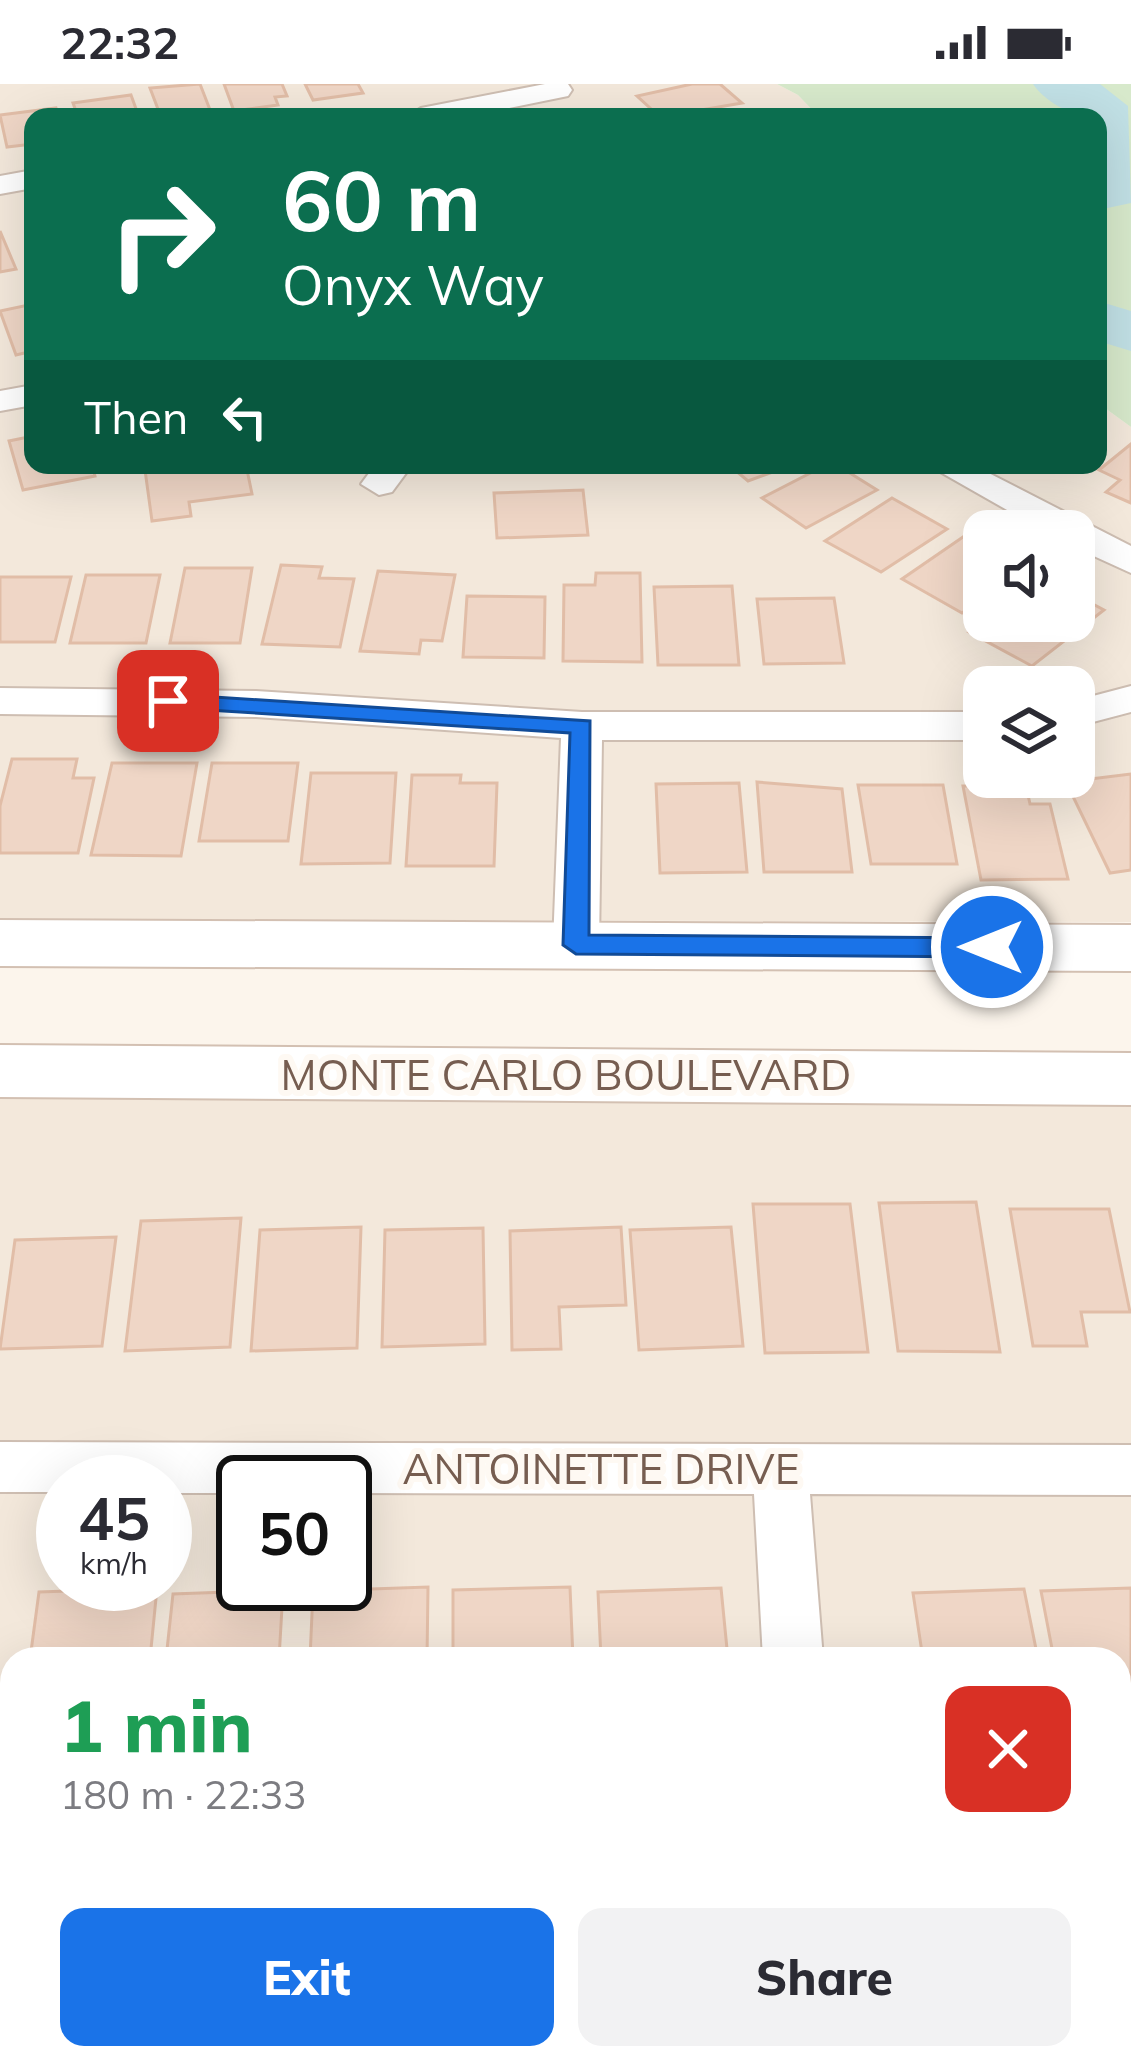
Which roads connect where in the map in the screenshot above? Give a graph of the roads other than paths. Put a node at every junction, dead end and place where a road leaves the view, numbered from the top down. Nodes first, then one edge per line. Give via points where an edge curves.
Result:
1 (554, 87) edge
2 (461, 108) edge
3 (577, 108) edge
4 (963, 474) edge
5 (1033, 510) edge
6 (1095, 542) edge
7 (1131, 561) edge
8 (1131, 699) edge
9 (0, 701) edge
10 (1095, 708) edge
11 (582, 726) junction
12 (963, 726) edge
13 (0, 943) edge
14 (576, 945) junction
15 (1131, 948) edge
16 (0, 1071) edge
17 (1131, 1079) edge
18 (0, 1467) edge
19 (780, 1469) junction
20 (1131, 1469) edge
21 (792, 1647) edge

1 - 2 street
1 - 3 street
4 - 5 street
6 - 7 street
8 - 10 street
9 - 11 street via 256,704
11 - 12 street
11 - 14 street
13 - 14 main road
14 - 15 main road
16 - 17 main road, MONTE CARLO BOULEVARD
18 - 19 street, ANTOINETTE DRIVE
19 - 20 street, ANTOINETTE DRIVE
19 - 21 street

